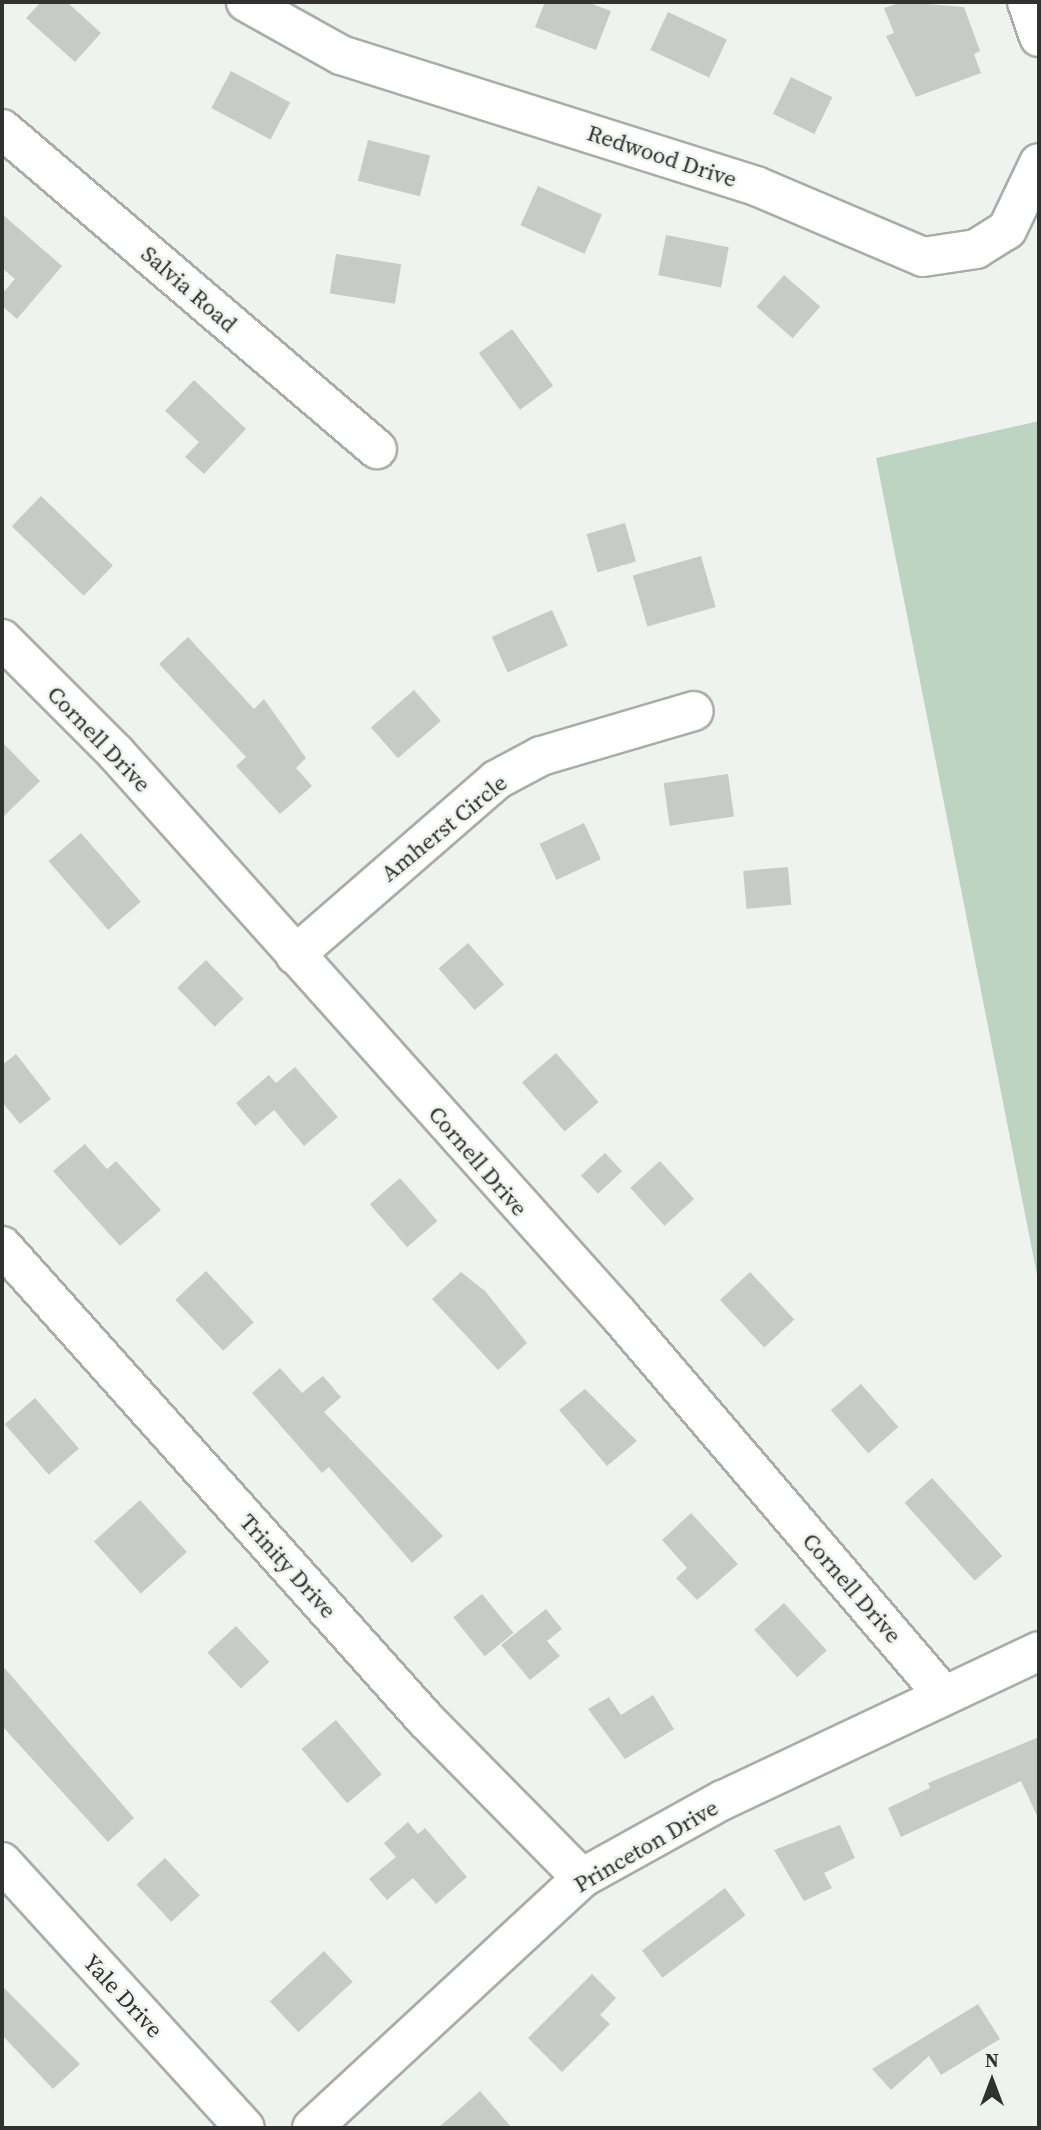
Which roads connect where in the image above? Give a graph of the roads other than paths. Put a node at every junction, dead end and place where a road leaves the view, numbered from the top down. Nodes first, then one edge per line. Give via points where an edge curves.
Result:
1 (246, 2) edge
2 (1027, 2) edge
3 (1039, 37) edge
4 (2, 129) edge
5 (1039, 163) edge
6 (377, 449) dead end
7 (2, 639) edge
8 (694, 711) dead end
9 (295, 955) junction
10 (2, 1246) edge
11 (1039, 1651) edge
12 (943, 1694) junction
13 (2, 1862) edge
14 (582, 1878) junction
15 (245, 2128) edge
16 (312, 2128) edge

1 - 5 street, Redwood Drive via 341,55 756,186 923,257 976,249 1007,230
2 - 3 street
4 - 6 street, Salvia Road
7 - 9 street, Cornell Drive via 115,752
8 - 9 street, Amherst Circle via 541,756 496,780
9 - 12 street, Cornell Drive via 619,1315
10 - 14 street, Trinity Drive via 426,1720
11 - 12 street, Princeton Drive
12 - 14 street, Princeton Drive via 723,1800
13 - 15 street, Yale Drive
14 - 16 street, Princeton Drive

